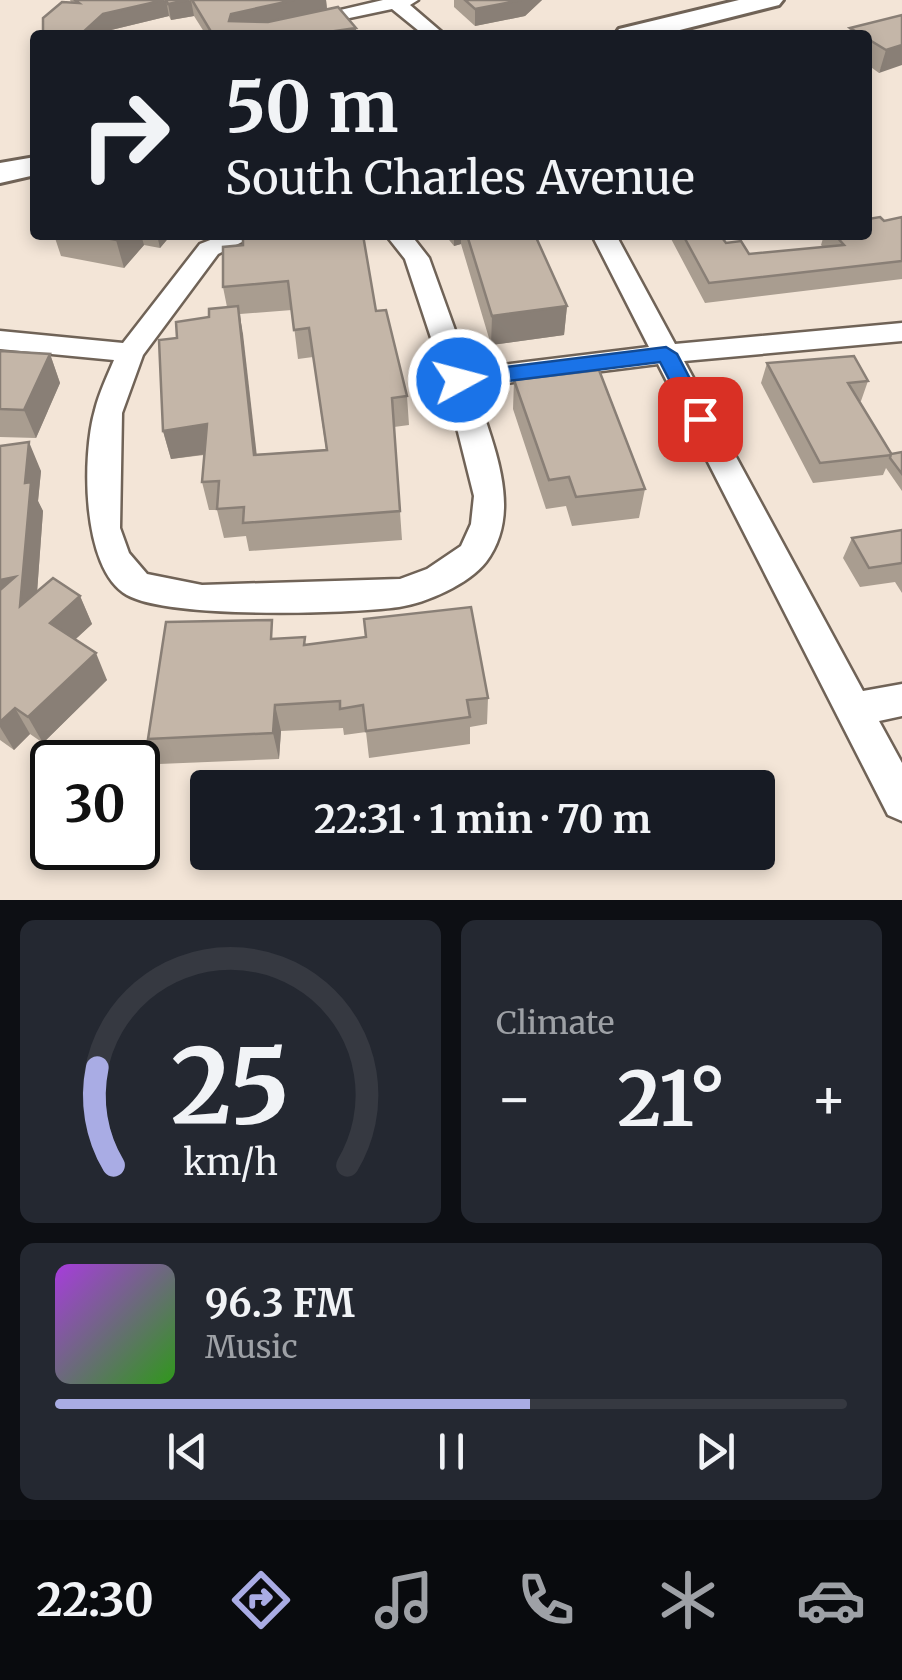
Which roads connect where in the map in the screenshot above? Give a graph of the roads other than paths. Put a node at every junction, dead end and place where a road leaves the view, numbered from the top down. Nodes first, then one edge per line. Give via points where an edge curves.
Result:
1 (770, 0) edge
2 (399, 1) edge
3 (266, 30) edge
4 (431, 30) edge
5 (648, 30) edge
6 (30, 167) edge
7 (0, 173) edge
8 (232, 240) edge
9 (402, 240) edge
10 (607, 240) edge
11 (902, 332) edge
12 (0, 340) edge
13 (130, 353) junction
14 (666, 354) junction
15 (459, 380) junction
16 (902, 700) edge
17 (854, 710) junction
18 (902, 802) edge

1 - 5 main road
2 - 3 street
2 - 4 street
6 - 7 main road
8 - 13 street via 199,260
9 - 15 street via 417,258
10 - 14 street
11 - 14 street
12 - 13 street
13 - 15 street via 108,413 108,546 136,584 202,600 401,594 473,556 490,496
14 - 15 street
14 - 17 street
16 - 17 street
17 - 18 street

